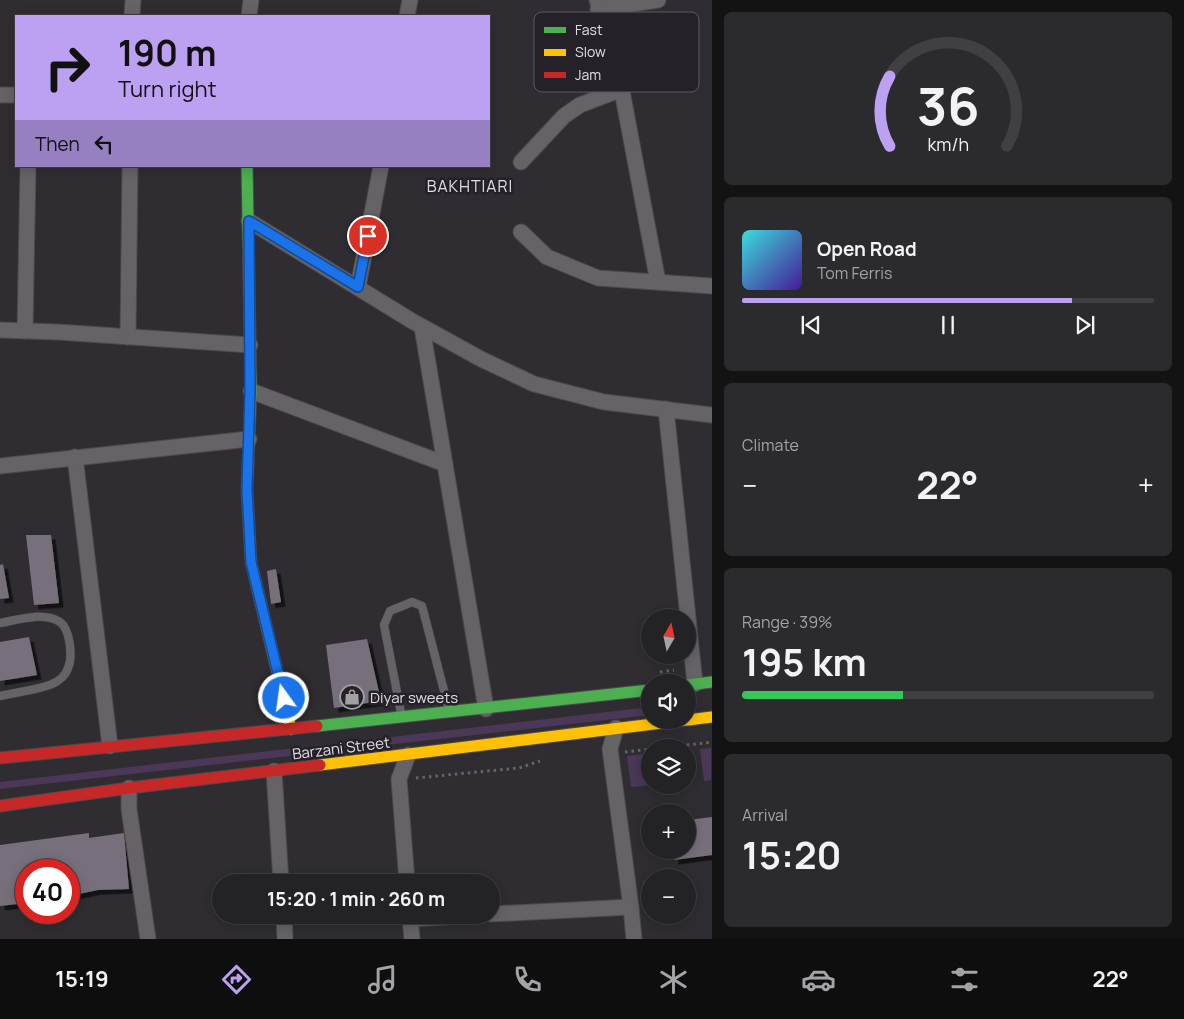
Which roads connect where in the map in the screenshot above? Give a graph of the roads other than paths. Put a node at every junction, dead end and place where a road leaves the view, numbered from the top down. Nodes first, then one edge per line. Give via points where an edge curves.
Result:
1 (133, 0) edge
2 (251, 0) edge
3 (410, 0) edge
4 (658, 0) edge
5 (598, 4) edge
6 (132, 15) edge
7 (249, 15) edge
8 (407, 15) edge
9 (612, 92) edge
10 (623, 92) edge
11 (0, 95) edge
12 (15, 95) edge
13 (521, 162) dead end
14 (28, 167) edge
15 (130, 167) edge
16 (247, 167) edge
17 (381, 167) edge
18 (249, 221) junction
19 (521, 232) dead end
20 (658, 282) junction
21 (712, 286) edge
22 (358, 287) junction
23 (422, 326) junction
24 (0, 330) edge
25 (25, 331) junction
26 (128, 337) junction
27 (250, 346) junction
28 (250, 391) junction
29 (666, 409) junction
30 (712, 415) edge
31 (249, 439) junction
32 (75, 457) junction
33 (445, 464) junction
34 (0, 466) edge
35 (0, 623) edge
36 (690, 674) edge
37 (712, 682) edge
38 (696, 684) edge
39 (641, 691) edge
40 (0, 696) edge
41 (486, 709) junction
42 (450, 712) junction
43 (402, 717) junction
44 (712, 717) edge
45 (696, 719) edge
46 (641, 725) edge
47 (616, 728) junction
48 (292, 729) junction
49 (110, 746) junction
50 (408, 755) junction
51 (0, 758) edge
52 (274, 771) junction
53 (129, 788) junction
54 (0, 806) edge
55 (280, 874) edge
56 (406, 874) edge
57 (631, 907) junction
58 (500, 914) edge
59 (284, 924) edge
60 (411, 924) edge
61 (148, 939) edge
62 (285, 939) edge
63 (412, 939) edge
64 (634, 939) edge

1 - 6 street
2 - 7 street
3 - 8 street
4 - 5 street
9 - 13 street via 580,105 564,116
10 - 20 street
11 - 12 street
14 - 25 street
15 - 26 street
16 - 18 main road
17 - 22 street
18 - 22 street
18 - 27 main road
19 - 20 street via 547,257 598,278
20 - 21 street
22 - 23 street
23 - 29 street via 534,384 604,402
23 - 33 street
24 - 25 street
25 - 26 street
26 - 27 street
27 - 28 main road
28 - 31 main road
28 - 33 street
29 - 30 street
29 - 36 street
31 - 32 street
31 - 48 main road via 247,490 251,562
32 - 34 street
32 - 49 street
33 - 41 street
35 - 40 lane via 43,616 60,622 67,630 70,648 69,667 52,685
37 - 38 main road
39 - 41 main road, Barzani Street
41 - 42 main road, Barzani Street
42 - 43 main road, Barzani Street
42 - 43 lane via 422,606 412,602 390,611 384,625
43 - 48 main road, Barzani Street
44 - 45 main road, Barzani Street
46 - 47 main road, Barzani Street
47 - 50 main road, Barzani Street
47 - 57 street via 610,749
48 - 49 main road, Barzani Street
49 - 51 main road, Barzani Street
50 - 52 main road, Barzani Street
50 - 56 street via 399,779
52 - 53 main road, Barzani Street
52 - 55 street
53 - 54 main road, Barzani Street
53 - 61 street via 129,809
57 - 58 street
57 - 64 street
59 - 62 street
60 - 63 street

